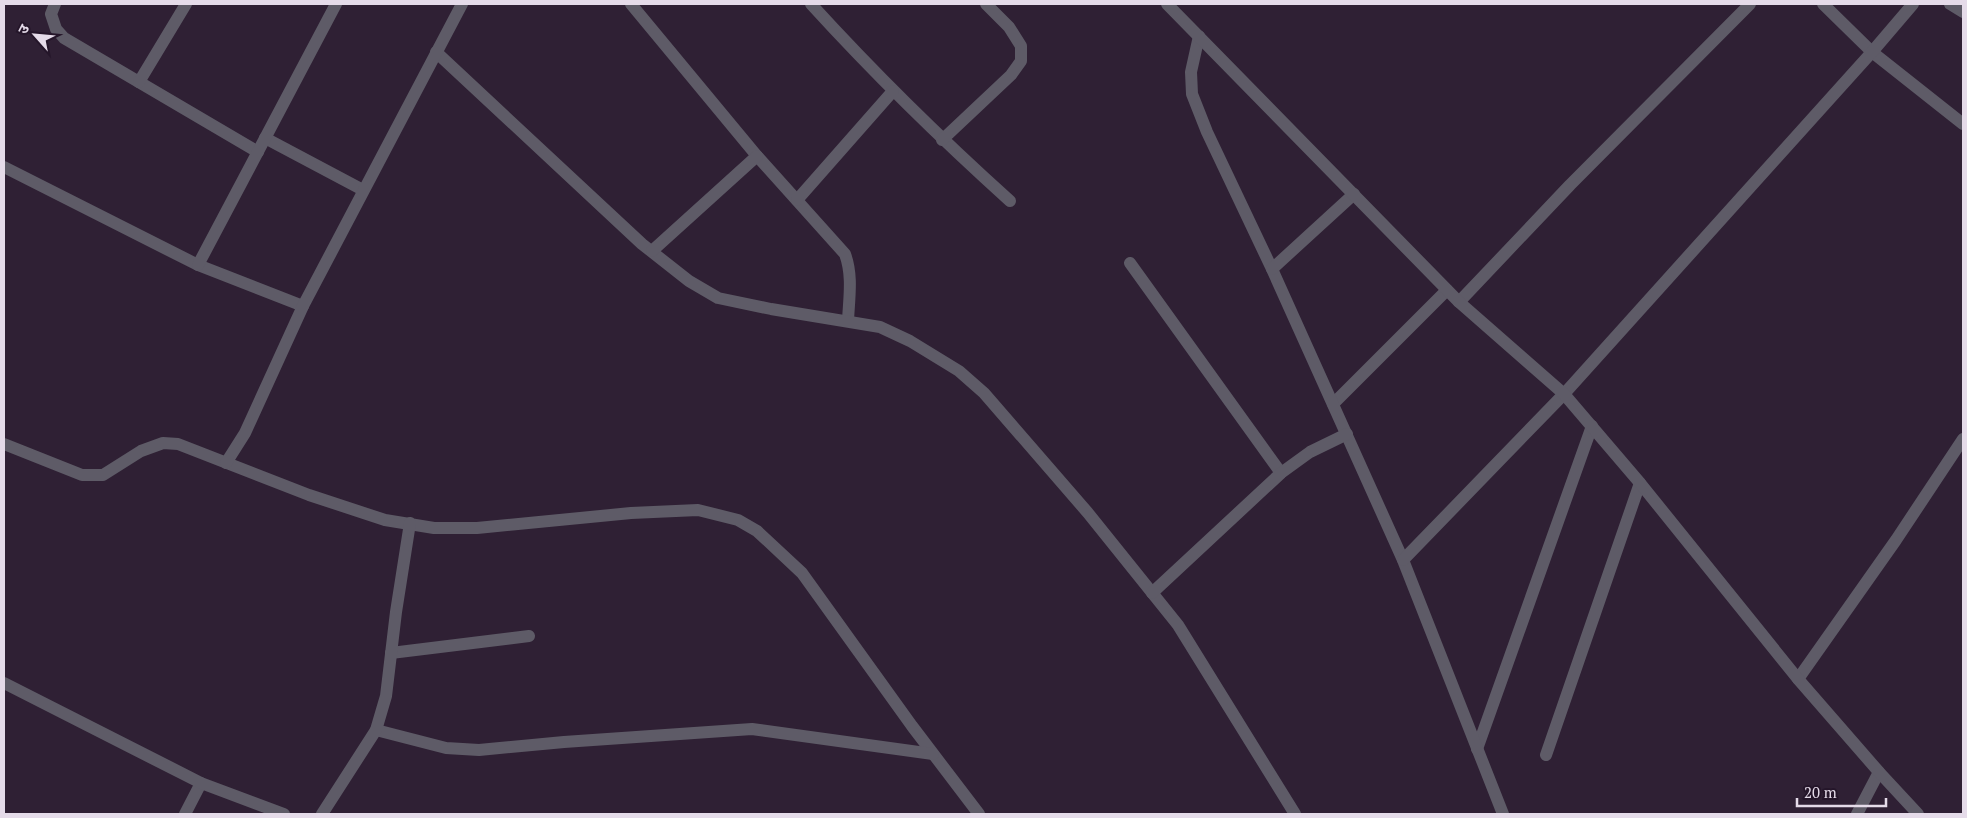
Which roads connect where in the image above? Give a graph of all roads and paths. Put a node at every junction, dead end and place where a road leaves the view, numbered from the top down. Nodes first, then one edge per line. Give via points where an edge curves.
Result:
1 (55, 4) edge
2 (186, 4) edge
3 (336, 4) edge
4 (462, 4) edge
5 (631, 4) edge
6 (811, 4) edge
7 (986, 4) edge
8 (1168, 4) edge
9 (1750, 4) edge
10 (1823, 4) edge
11 (1912, 4) edge
12 (1950, 4) edge
13 (1963, 12) edge
14 (1199, 36) junction
15 (436, 52) junction
16 (1872, 52) junction
17 (139, 82) junction
18 (893, 91) junction
19 (1963, 124) edge
20 (265, 138) junction
21 (942, 140) junction
22 (258, 152) junction
23 (757, 156) junction
24 (4, 166) edge
25 (362, 190) junction
26 (1354, 194) junction
27 (797, 200) junction
28 (1010, 202) dead end
29 (652, 252) junction
30 (1130, 263) dead end
31 (198, 265) junction
32 (1272, 269) junction
33 (1447, 290) junction
34 (1459, 302) junction
35 (303, 306) junction
36 (848, 321) junction
37 (1564, 394) junction
38 (1333, 404) junction
39 (1592, 426) junction
40 (1347, 434) junction
41 (1963, 439) edge
42 (4, 444) edge
43 (226, 463) junction
44 (1281, 472) junction
45 (1640, 483) junction
46 (410, 524) junction
47 (1403, 560) junction
48 (1152, 593) junction
49 (529, 636) dead end
50 (391, 653) junction
51 (1798, 680) junction
52 (4, 683) edge
53 (376, 730) junction
54 (1477, 749) junction
55 (933, 754) junction
56 (1546, 756) dead end
57 (1879, 772) junction
58 (201, 783) junction
59 (184, 814) edge
60 (284, 814) edge
61 (322, 814) edge
62 (979, 814) edge
63 (1295, 814) edge
64 (1503, 814) edge
65 (1857, 814) edge
66 (1918, 814) edge

1 - 17 street via 51,14 56,29 64,38
2 - 17 street
3 - 20 street
4 - 15 street
5 - 23 street
6 - 18 street
7 - 21 street via 1009,27 1021,46 1021,60 1011,75
8 - 14 street
9 - 34 street
10 - 16 street
11 - 16 street
12 - 13 street
14 - 26 street
14 - 32 street via 1191,72 1192,94
15 - 25 street
15 - 29 street
16 - 19 street
16 - 37 street
17 - 22 street
18 - 21 street
18 - 27 street
20 - 22 street
20 - 25 street
21 - 28 street
22 - 31 street
23 - 27 street
23 - 29 street
24 - 31 street
25 - 35 street
26 - 32 street
26 - 33 street
27 - 36 street via 845,254 850,282
29 - 36 street via 718,298
30 - 44 street
31 - 35 street
32 - 38 street
33 - 34 street
33 - 38 street
34 - 37 street
35 - 43 street via 245,433
36 - 48 street via 880,327 959,370 984,393 1088,513
37 - 39 street
37 - 47 street
38 - 40 street
39 - 45 street
39 - 54 street
40 - 44 street via 1310,452
40 - 47 street
41 - 51 street
42 - 43 street via 82,475 103,474 141,451 163,444 178,444
43 - 46 street via 308,495 385,520
44 - 48 street
45 - 51 street
45 - 56 street
46 - 50 street
46 - 55 street via 434,528 477,528 698,510 738,520 757,531 802,573
47 - 54 street
48 - 63 street via 1178,626
49 - 50 street
50 - 53 street via 386,696
51 - 57 street
52 - 58 street
53 - 55 street via 446,748 479,750 752,729
53 - 61 street
54 - 64 street
55 - 62 street
57 - 65 street
57 - 66 street
58 - 59 street
58 - 60 street

